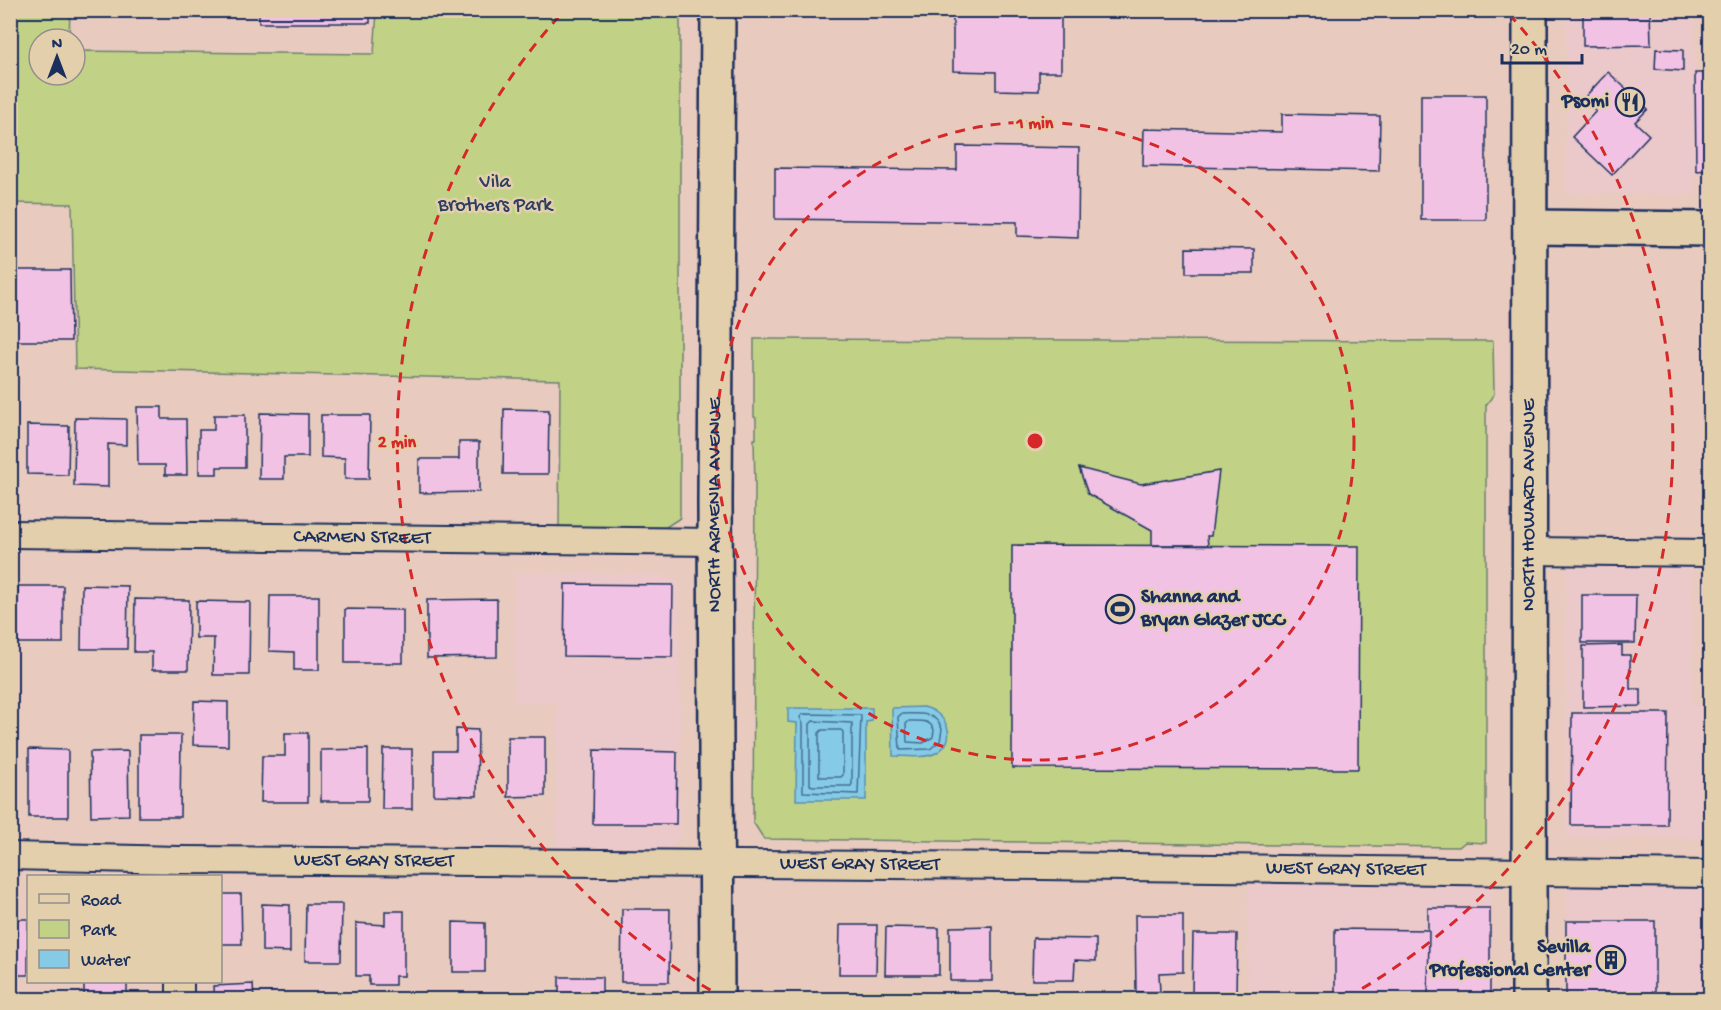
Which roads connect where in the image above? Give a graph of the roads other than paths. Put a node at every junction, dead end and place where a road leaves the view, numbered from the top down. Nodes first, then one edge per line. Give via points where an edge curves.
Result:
1 (718, 10) edge
2 (1530, 10) edge
3 (1530, 227) junction
4 (1710, 229) edge
5 (10, 534) edge
6 (716, 542) junction
7 (1529, 551) junction
8 (1710, 553) edge
9 (10, 856) edge
10 (716, 863) junction
11 (179, 868) edge
12 (1529, 872) junction
13 (1710, 874) edge
14 (180, 983) edge
15 (180, 999) edge
16 (717, 999) edge
17 (1529, 999) edge

1 - 6 main road, NORTH ARMENIA AVENUE
2 - 3 main road, NORTH HOWARD AVENUE
3 - 4 main road
3 - 7 main road, NORTH HOWARD AVENUE
5 - 6 street, CARMEN STREET
6 - 10 main road, NORTH ARMENIA AVENUE
7 - 8 street
7 - 12 main road, NORTH HOWARD AVENUE
9 - 11 street, WEST GRAY STREET
10 - 11 street, WEST GRAY STREET
10 - 12 street, WEST GRAY STREET
10 - 16 main road, NORTH ARMENIA AVENUE
12 - 13 street, WEST GRAY STREET
12 - 17 main road, NORTH HOWARD AVENUE
14 - 15 street

